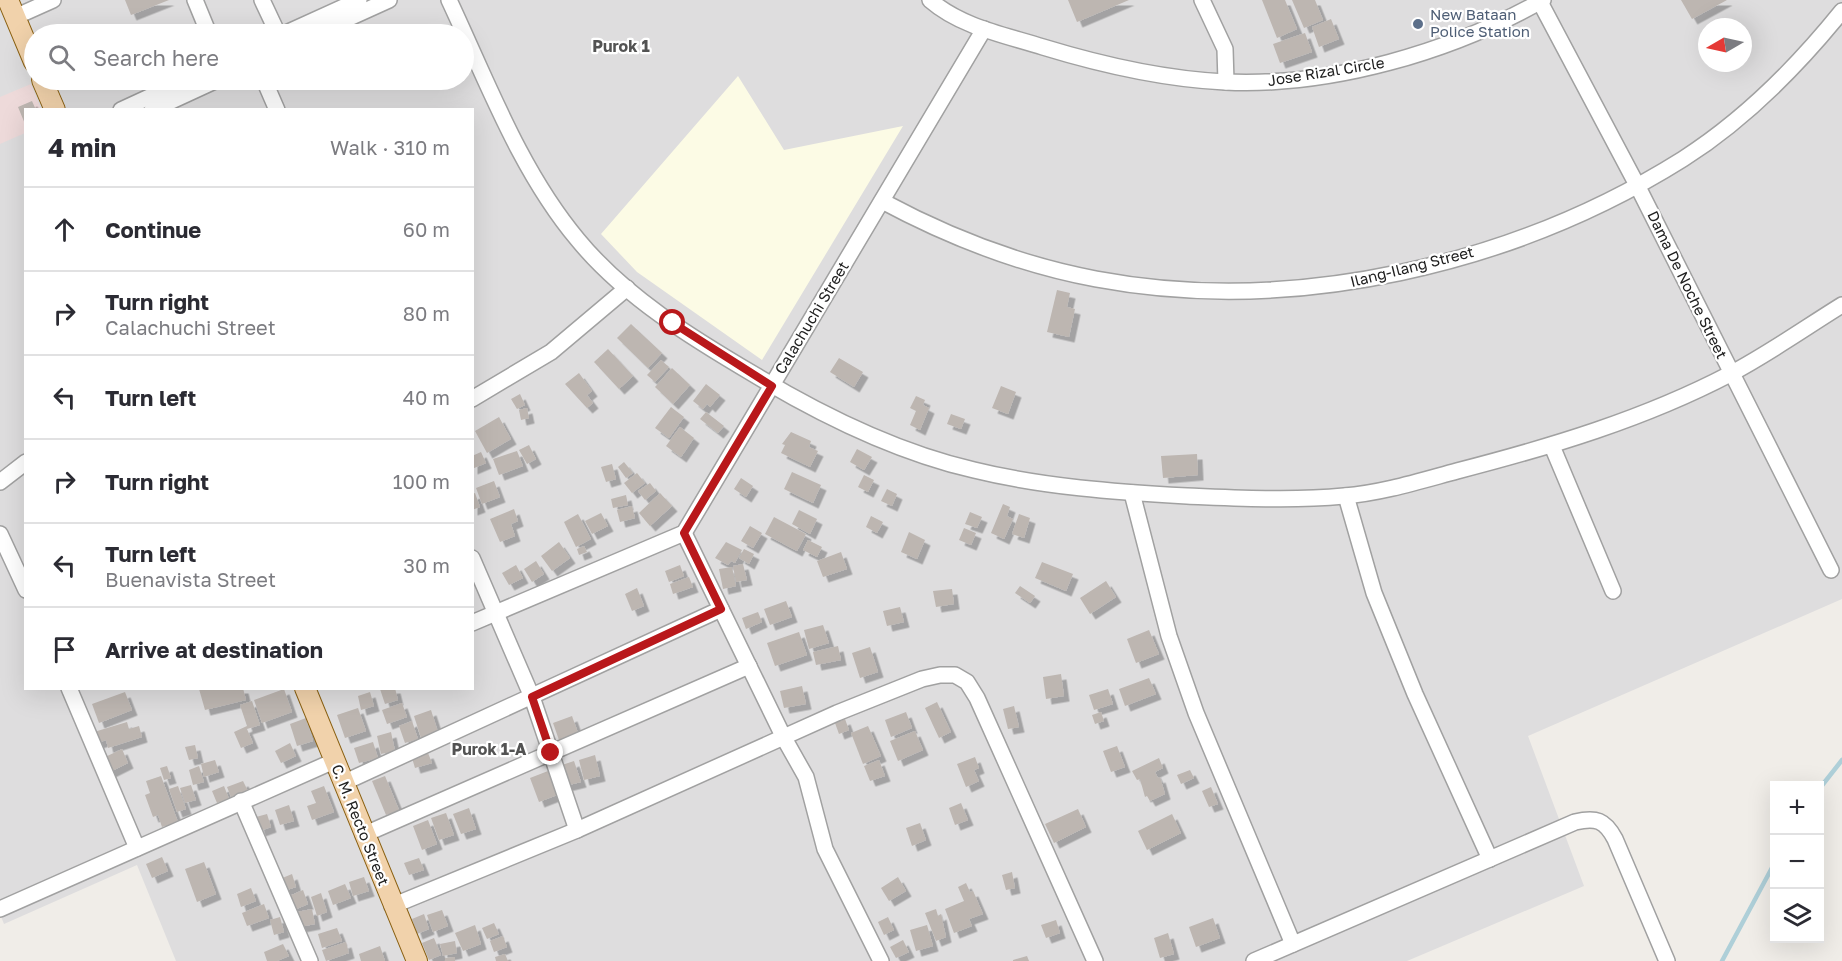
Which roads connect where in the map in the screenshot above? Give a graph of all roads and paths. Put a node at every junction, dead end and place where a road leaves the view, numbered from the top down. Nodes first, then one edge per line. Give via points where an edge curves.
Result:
1 (53, 0) edge
2 (195, 0) edge
3 (262, 0) edge
4 (359, 0) edge
5 (389, 0) edge
6 (449, 0) edge
7 (930, 0) edge
8 (1202, 0) edge
9 (1542, 1) edge
10 (11, 8) edge
11 (1842, 11) edge
12 (205, 24) edge
13 (273, 24) edge
14 (306, 24) edge
15 (336, 24) edge
16 (460, 24) edge
17 (984, 29) junction
18 (24, 39) edge
19 (474, 53) edge
20 (1226, 82) junction
21 (46, 90) edge
22 (164, 90) edge
23 (195, 90) edge
24 (268, 90) edge
25 (54, 108) edge
26 (125, 108) edge
27 (156, 108) edge
28 (276, 108) edge
29 (1637, 185) junction
30 (882, 201) junction
31 (627, 288) junction
32 (1842, 305) edge
33 (1731, 374) junction
34 (772, 386) junction
35 (474, 398) edge
36 (1552, 446) junction
37 (24, 464) edge
38 (0, 482) edge
39 (1132, 493) junction
40 (1346, 496) junction
41 (684, 533) junction
42 (0, 534) edge
43 (474, 562) edge
44 (1831, 570) dead end
45 (24, 586) edge
46 (1613, 591) dead end
47 (721, 609) junction
48 (496, 612) junction
49 (474, 621) edge
50 (749, 666) junction
51 (70, 690) edge
52 (311, 690) edge
53 (532, 697) junction
54 (784, 738) junction
55 (551, 753) junction
56 (334, 761) junction
57 (343, 783) junction
58 (241, 801) junction
59 (577, 830) junction
60 (363, 835) junction
61 (137, 848) junction
62 (1490, 859) junction
63 (392, 906) junction
64 (0, 909) edge
65 (1293, 944) junction
66 (310, 961) edge
67 (417, 961) edge
68 (881, 961) edge
69 (1095, 961) edge
70 (1254, 961) edge
71 (1667, 961) edge

1 - 10 street
2 - 12 street
3 - 13 street
4 - 14 street
5 - 15 street
6 - 16 street
7 - 17 street, Jose Rizal Circle
8 - 20 street via 1225,49
9 - 20 street, Jose Rizal Circle via 1473,34 1407,58 1297,79
9 - 29 street, Dama De Noche Street
10 - 18 main road
11 - 29 street, Ilang-Ilang Street via 1815,44 1753,105 1684,158
17 - 20 street, Jose Rizal Circle via 1141,72
17 - 30 street, Calachuchi Street
19 - 31 street via 507,124 554,206 577,239
21 - 25 main road
22 - 26 street
23 - 27 street
24 - 28 street
29 - 30 street, Ilang-Ilang Street via 1534,231 1441,262 1362,281 1269,289 1177,289 1094,278 964,241
29 - 33 street, Dama De Noche Street
30 - 34 street, Calachuchi Street
31 - 34 street via 708,347
31 - 35 street via 551,352
32 - 33 street
33 - 36 street via 1670,402
33 - 44 street, Dama De Noche Street
34 - 39 street via 849,427 919,454 1023,480
34 - 41 street, Calachuchi Street
36 - 40 street
36 - 46 street
37 - 38 street
39 - 40 street
39 - 65 street via 1169,636 1196,713
40 - 62 street via 1374,593 1414,694
41 - 47 street
41 - 48 street
42 - 45 street
43 - 48 street
47 - 50 street
47 - 53 street
48 - 49 street
48 - 53 street
50 - 54 street
50 - 55 street
51 - 61 street
52 - 56 main road, C. M. Recto Street
53 - 55 street
53 - 57 street
54 - 59 street
54 - 68 street via 806,777 825,849
54 - 69 street via 922,679 955,675 967,682
55 - 59 street
55 - 60 street
56 - 57 main road, C. M. Recto Street
56 - 58 street
57 - 60 main road, C. M. Recto Street
58 - 61 street
58 - 66 street
59 - 63 street
60 - 63 main road, C. M. Recto Street
61 - 64 street
62 - 65 street
62 - 71 street via 1575,822 1600,820 1615,839
63 - 67 main road, C. M. Recto Street
65 - 70 street

